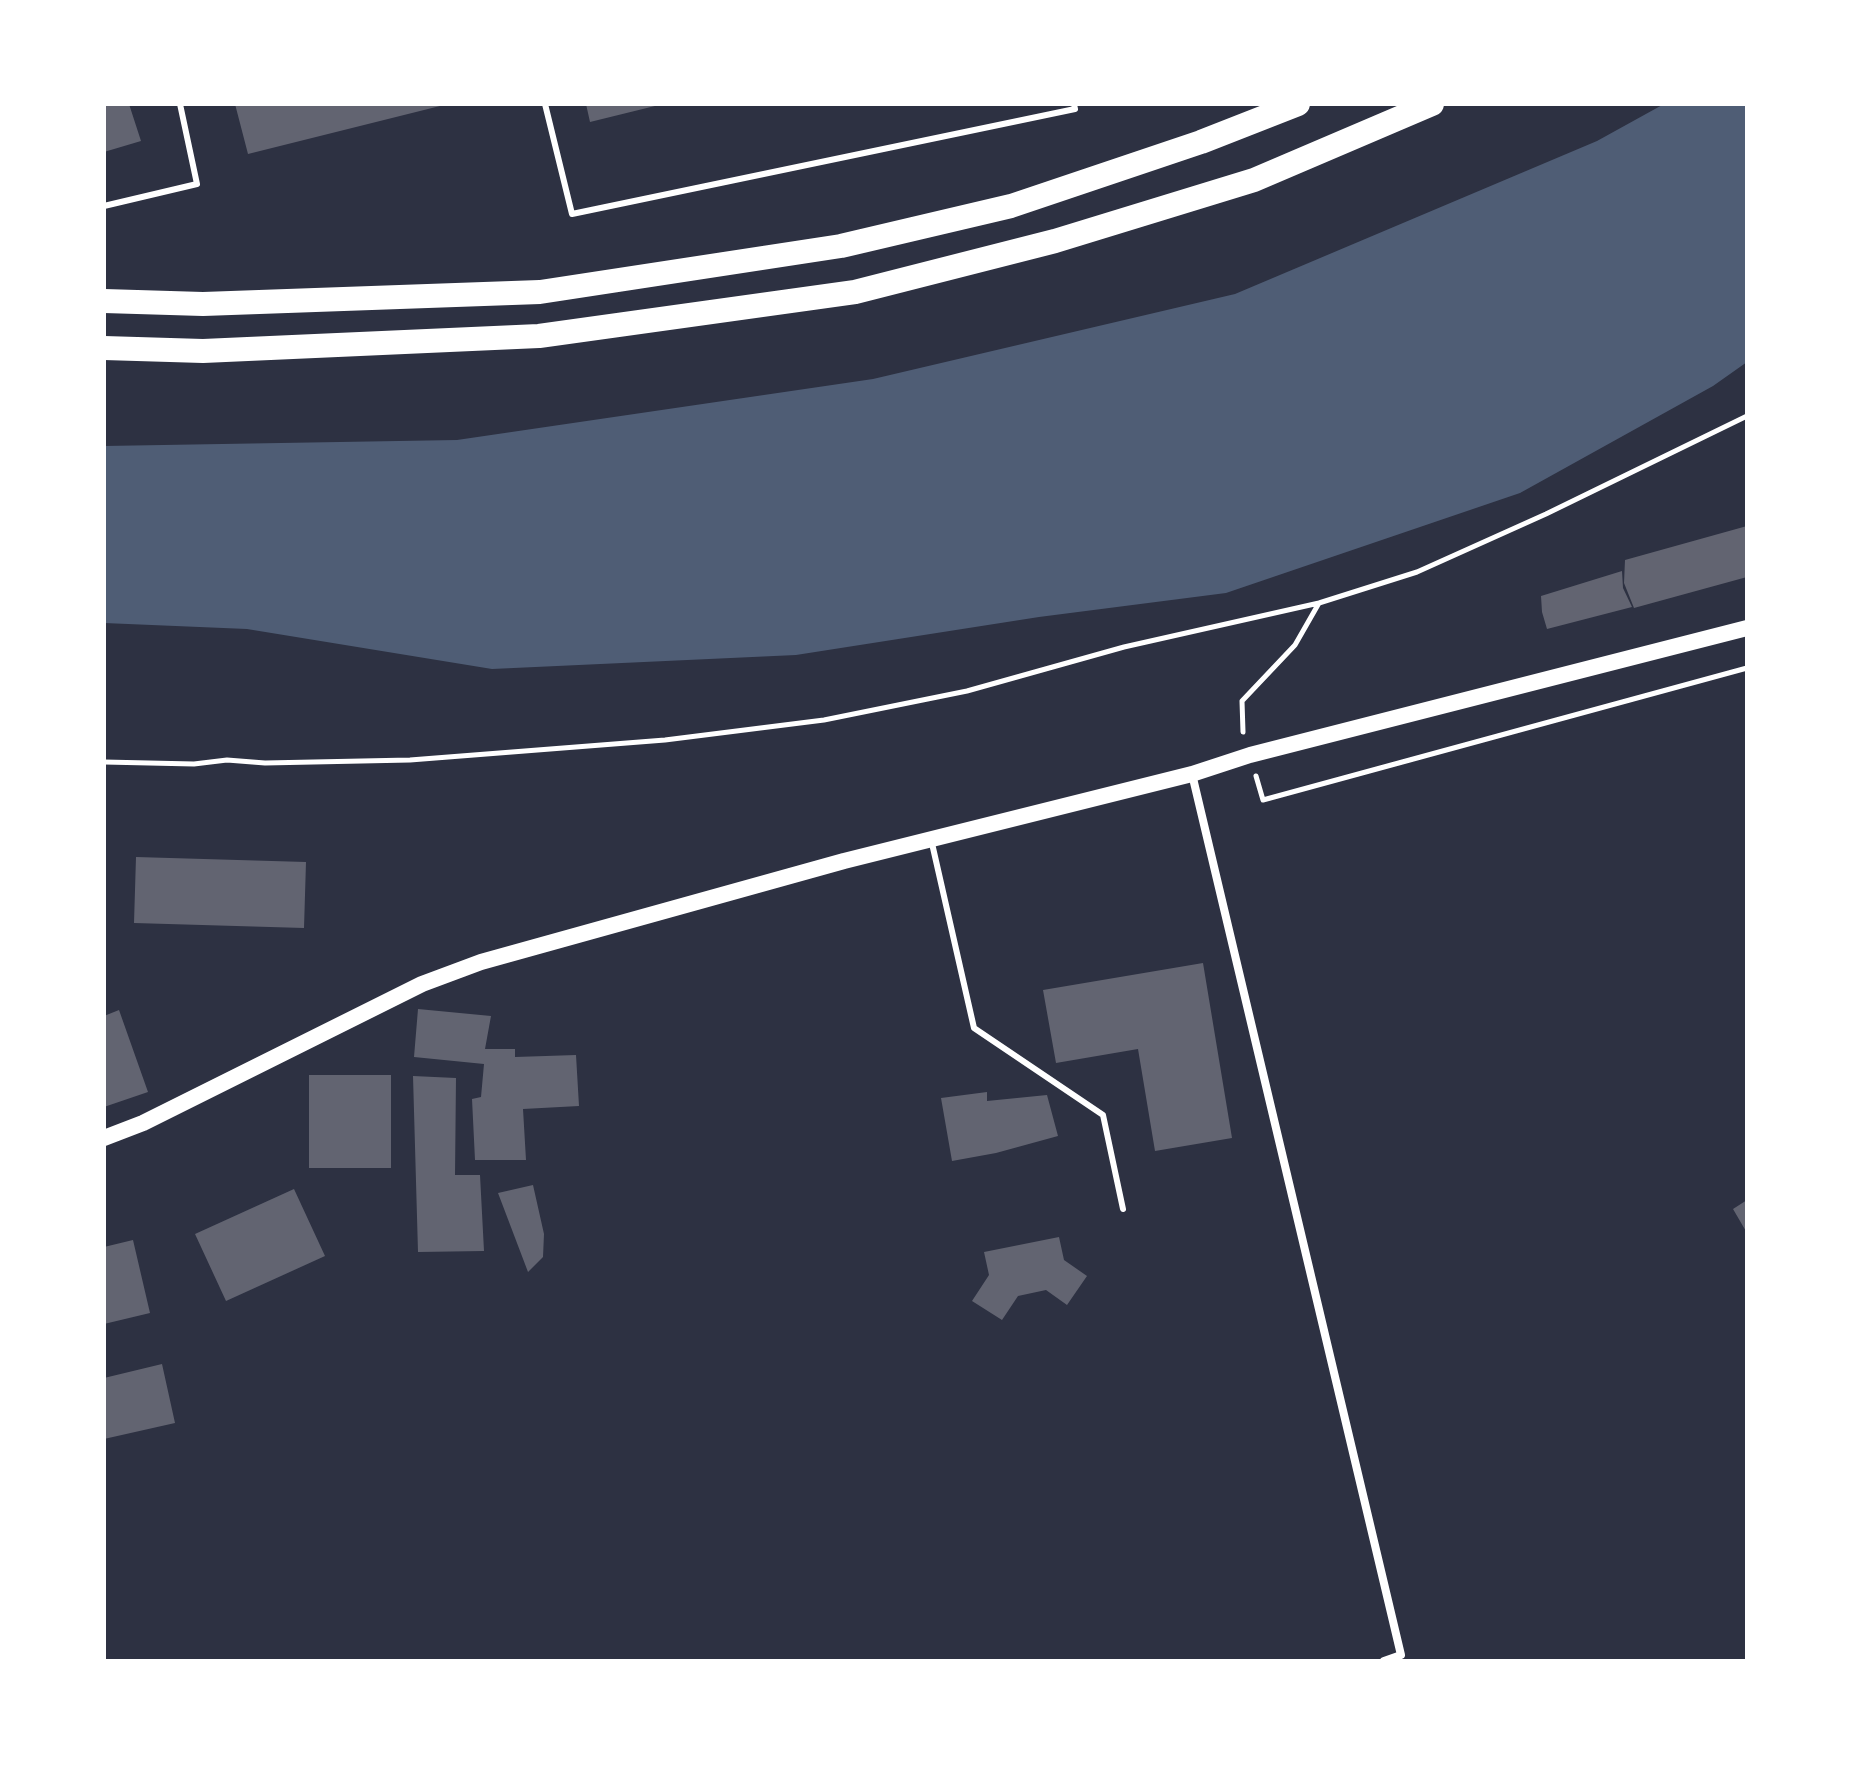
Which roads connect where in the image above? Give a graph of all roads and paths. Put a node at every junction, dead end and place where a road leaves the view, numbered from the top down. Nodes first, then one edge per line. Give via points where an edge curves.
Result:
1 (180, 104) edge
2 (545, 104) edge
3 (1074, 104) edge
4 (1298, 104) edge
5 (1432, 104) edge
6 (104, 206) edge
7 (104, 301) edge
8 (104, 348) edge
9 (1747, 416) edge
10 (1747, 628) edge
11 (104, 762) edge
12 (1192, 774) junction
13 (931, 839) junction
14 (104, 1138) edge
15 (1123, 1209) dead end
16 (1384, 1661) edge

1 - 6 lane via 197,184
2 - 3 lane via 572,214 1075,109
4 - 7 highway via 1011,206 841,246 540,292 203,304
5 - 8 highway via 1254,180 1055,241 855,292 539,336 203,351
9 - 11 path via 1417,572 1319,603 1124,647 967,691 824,720 665,740 410,760
10 - 12 main road
12 - 13 main road
12 - 16 street via 1401,1655
13 - 14 main road via 481,962 422,984
13 - 15 lane via 974,1028 1103,1115

